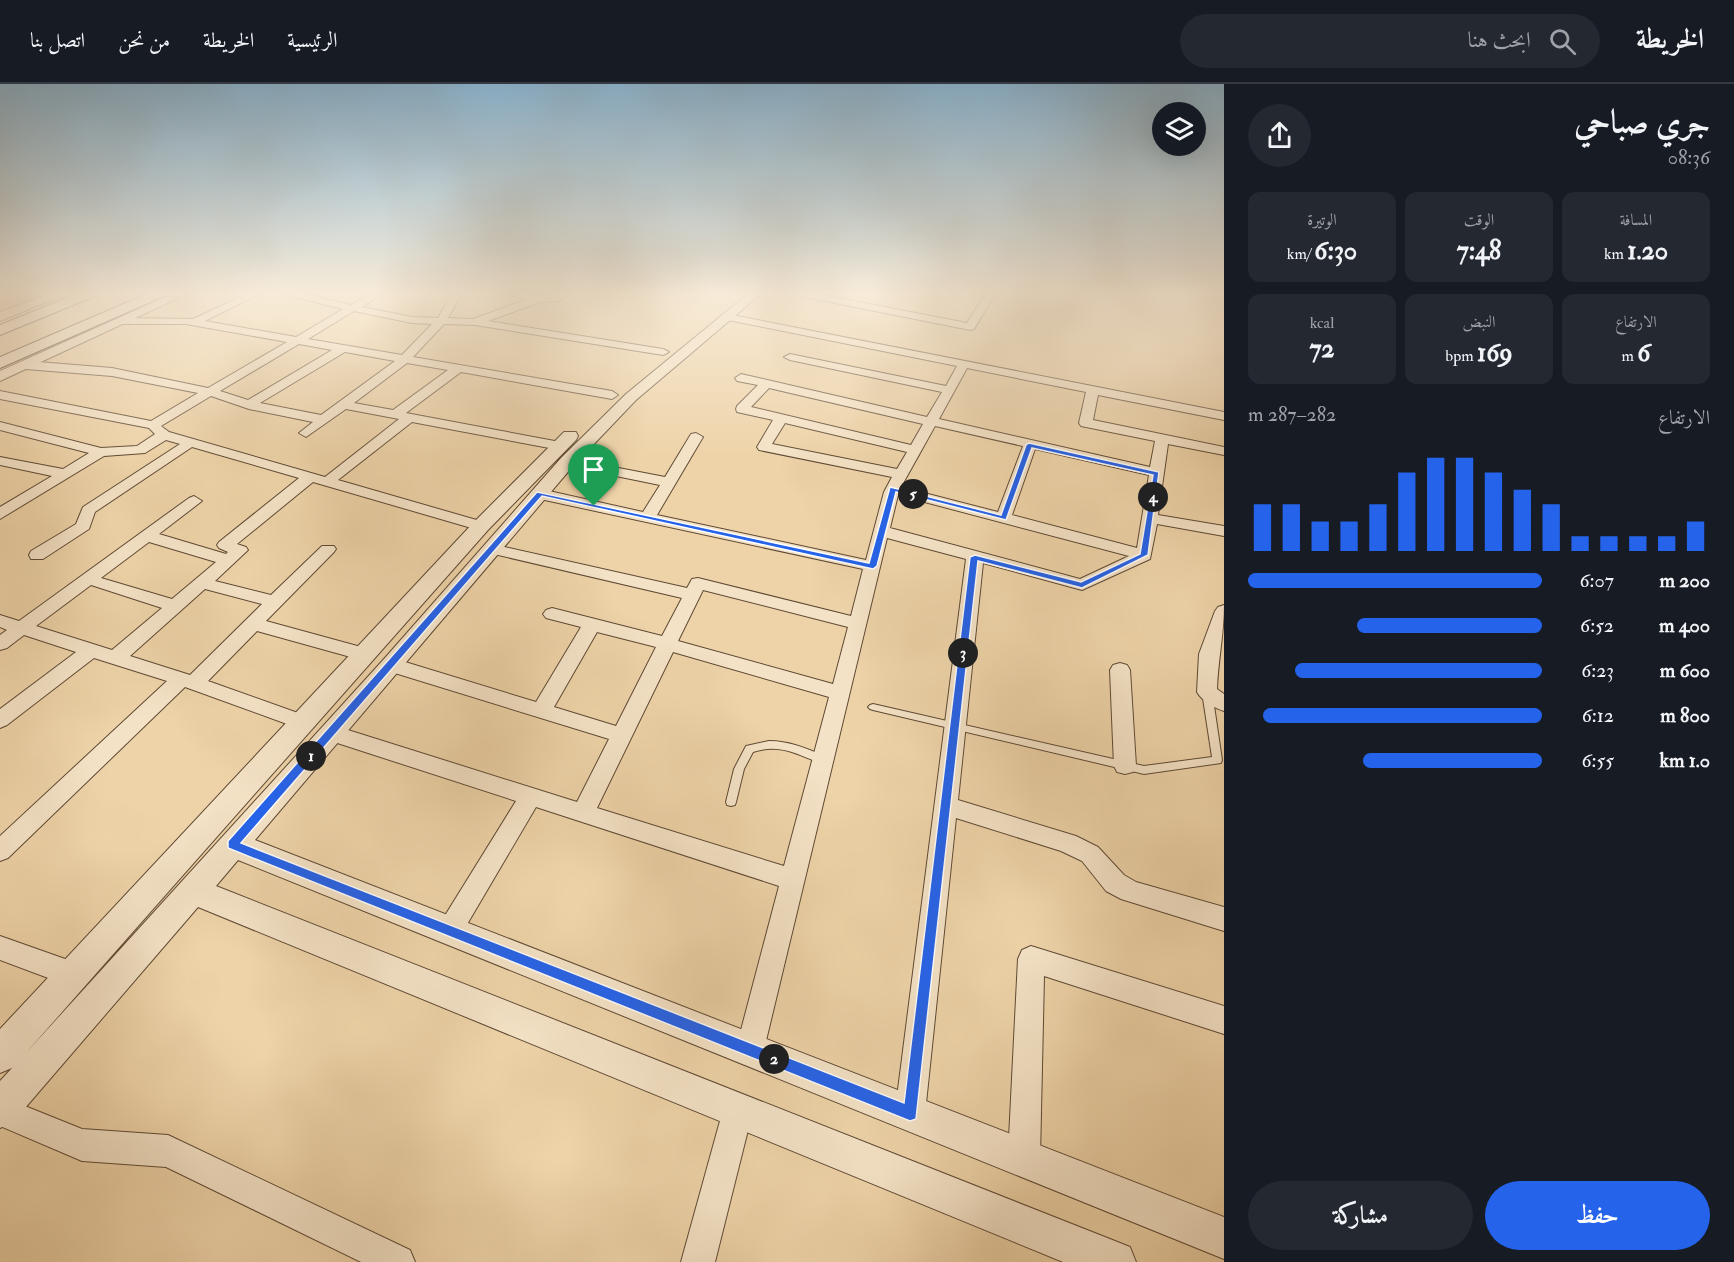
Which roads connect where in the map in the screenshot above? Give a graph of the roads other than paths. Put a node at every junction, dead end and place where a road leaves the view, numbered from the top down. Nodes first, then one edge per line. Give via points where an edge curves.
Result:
1 (34, 348) edge
2 (63, 348) edge
3 (283, 348) edge
4 (343, 348) joint
5 (415, 348) edge
6 (638, 348) edge
7 (668, 348) edge
8 (690, 348) edge
9 (798, 348) edge
10 (825, 348) edge
11 (663, 352) junction
12 (843, 354) junction
13 (405, 359) junction
14 (0, 363) edge
15 (964, 364) junction
16 (26, 365) junction
17 (459, 368) junction
18 (0, 377) edge
19 (807, 377) junction
20 (741, 378) dead end
21 (766, 384) junction
22 (949, 390) junction
23 (1093, 390) junction
24 (210, 392) junction
25 (612, 394) junction
26 (0, 395) edge
27 (249, 405) junction
28 (344, 405) junction
29 (395, 414) junction
30 (1224, 416) edge
31 (410, 417) junction
32 (781, 418) junction
33 (324, 420) junction
34 (932, 420) junction
35 (0, 426) edge
36 (159, 430) junction
37 (306, 433) dead end
38 (696, 437) dead end
39 (1162, 438) junction
40 (190, 443) junction
41 (1029, 445) junction
42 (835, 446) junction
43 (915, 450) junction
44 (1224, 451) edge
45 (101, 452) junction
46 (563, 454) junction
47 (0, 460) edge
48 (65, 474) junction
49 (1157, 474) junction
50 (309, 478) junction
51 (669, 482) junction
52 (897, 482) junction
53 (326, 483) junction
54 (540, 494) junction
55 (194, 501) dead end
56 (0, 513) edge
57 (648, 518) junction
58 (1003, 518) junction
59 (1150, 518) junction
60 (481, 526) junction
61 (881, 531) junction
62 (1224, 531) edge
63 (147, 536) junction
64 (328, 549) dead end
65 (491, 549) junction
66 (37, 555) dead end
67 (1144, 555) junction
68 (975, 557) junction
69 (229, 560) junction
70 (873, 566) junction
71 (88, 579) junction
72 (202, 582) junction
73 (692, 595) junction
74 (276, 602) junction
75 (175, 606) junction
76 (1224, 611) edge
77 (552, 614) dead end
78 (0, 621) edge
79 (254, 624) junction
80 (592, 624) junction
81 (858, 624) junction
82 (22, 628) junction
83 (1219, 643) edge
84 (0, 644) edge
85 (668, 644) junction
86 (91, 650) junction
87 (365, 656) junction
88 (115, 658) junction
89 (392, 665) junction
90 (1120, 670) dead end
91 (188, 681) junction
92 (1207, 692) junction
93 (840, 693) junction
94 (1224, 704) edge
95 (873, 707) dead end
96 (541, 711) junction
97 (0, 720) edge
98 (304, 723) junction
99 (955, 725) junction
100 (332, 733) junction
101 (621, 735) junction
102 (823, 760) junction
103 (1125, 766) junction
104 (530, 796) junction
105 (731, 802) dead end
106 (946, 806) junction
107 (583, 813) junction
108 (232, 844) junction
109 (0, 851) edge
110 (793, 880) junction
111 (192, 891) junction
112 (1224, 919) edge
113 (450, 930) junction
114 (0, 948) edge
115 (75, 975) junction
116 (1224, 1020) edge
117 (750, 1049) junction
118 (0, 1055) edge
119 (0, 1110) edge
120 (738, 1110) junction
121 (910, 1113) junction
122 (1024, 1158) junction
123 (1224, 1238) edge
124 (398, 1262) edge
125 (698, 1262) edge
126 (1114, 1262) edge

1 - 14 main road
2 - 16 street
3 - 24 street
4 - 13 street
4 - 27 street
5 - 13 street
6 - 11 street
7 - 11 street
8 - 46 street
9 - 19 street via 790,357
10 - 12 street
11 - 25 street
12 - 15 street
12 - 19 street
12 - 22 street
13 - 17 street
13 - 28 street
15 - 22 street
15 - 23 street
16 - 18 street
16 - 24 street via 112,372
17 - 25 street
17 - 29 street
19 - 21 street
19 - 34 street
20 - 21 street
21 - 32 street via 742,409
22 - 34 street
23 - 30 street
23 - 39 street via 1086,423
24 - 27 street
24 - 36 street
25 - 46 street
26 - 36 street
27 - 33 street
28 - 29 street
28 - 33 street
29 - 31 street
31 - 46 street
31 - 53 street
32 - 42 street
32 - 42 street via 764,447
33 - 37 street
34 - 41 street
34 - 43 street
35 - 45 street
36 - 40 street
36 - 45 street via 140,450
38 - 51 street
39 - 44 street
39 - 49 street
40 - 50 street
40 - 66 street via 88,510 83,526
41 - 49 street
41 - 58 street
42 - 43 street
42 - 52 street
43 - 52 street
45 - 48 street
46 - 51 street
46 - 54 street
46 - 60 street
47 - 48 street
48 - 56 street
49 - 59 street
50 - 53 street
50 - 69 street via 225,545 240,550
51 - 57 street
52 - 58 street
52 - 61 street
53 - 60 street
54 - 57 street
54 - 65 street
55 - 63 street
57 - 70 street
58 - 67 street
59 - 62 street
59 - 67 street
60 - 87 street
61 - 68 street
61 - 70 street
63 - 69 street
63 - 71 street
64 - 74 street
65 - 73 street
65 - 89 street
67 - 68 street via 1082,585
68 - 99 street
69 - 72 street
70 - 81 street
71 - 75 street
71 - 82 street
72 - 74 street
72 - 75 street
73 - 81 street via 698,583
73 - 85 street
74 - 79 street
75 - 88 street
76 - 83 street
77 - 80 street
78 - 82 street
79 - 87 street
79 - 91 street
80 - 85 street
80 - 96 street
81 - 93 street
82 - 84 street
82 - 86 street
83 - 92 street via 1209,654
85 - 93 street
85 - 101 street
86 - 88 street
86 - 97 street
87 - 98 street
88 - 91 street
89 - 96 street
89 - 100 street
90 - 103 street
91 - 98 street
91 - 109 street
92 - 94 street
92 - 103 lane via 1217,760 1144,770
93 - 102 street
95 - 99 lane
96 - 101 street
98 - 115 street
99 - 103 lane
99 - 106 street
100 - 104 street
100 - 108 street
101 - 107 street
102 - 105 lane via 778,743 749,749 739,769
102 - 110 street
104 - 107 street
104 - 113 street
106 - 112 street via 1068,843 1090,854 1115,883 1130,891
106 - 121 street
107 - 110 street
108 - 111 street
108 - 113 street
110 - 117 street
111 - 119 street
111 - 120 street
113 - 117 street
114 - 115 street
115 - 118 street
116 - 122 street via 1031,959
117 - 121 street
119 - 124 street via 82,1145 168,1151
120 - 125 street
120 - 126 street
121 - 122 street
122 - 123 street

